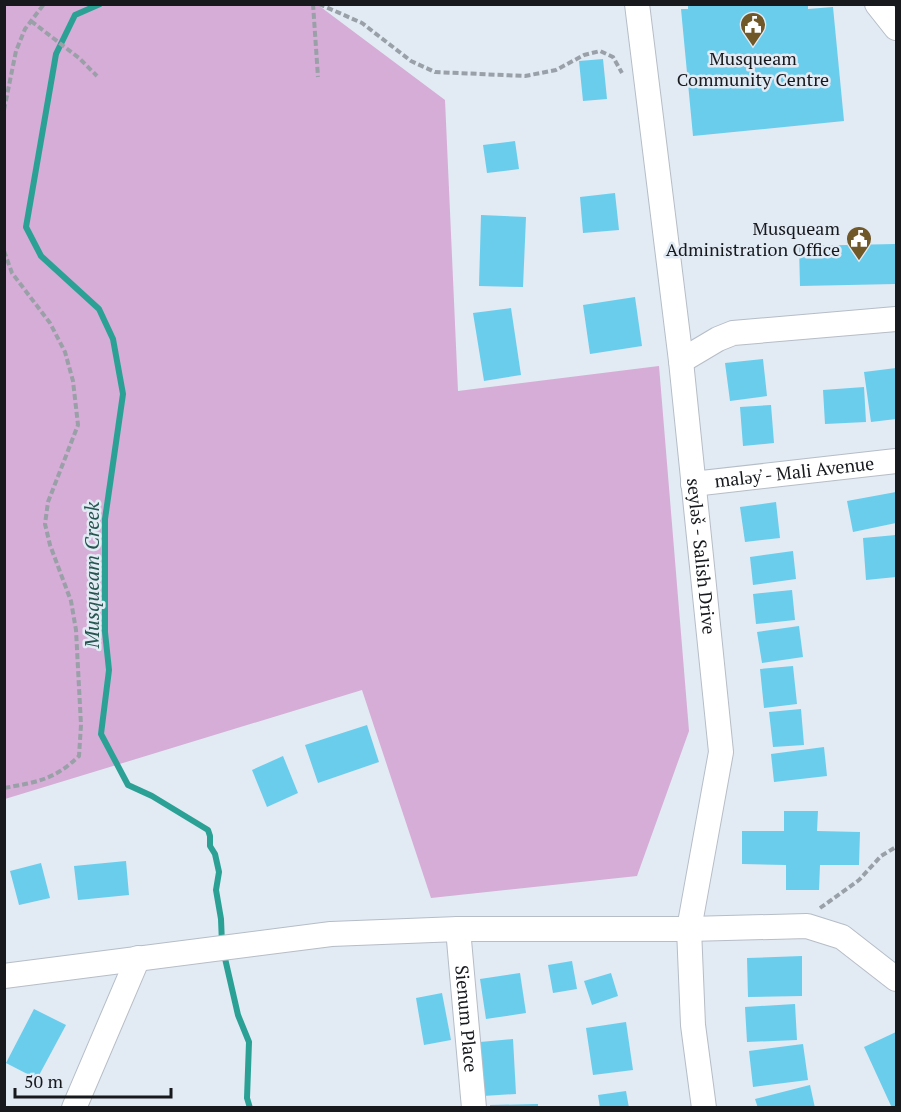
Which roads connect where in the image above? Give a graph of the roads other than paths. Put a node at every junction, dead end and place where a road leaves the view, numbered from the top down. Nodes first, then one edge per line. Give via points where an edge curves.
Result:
1 (637, 4) edge
2 (877, 4) edge
3 (897, 28) edge
4 (897, 319) edge
5 (681, 361) junction
6 (897, 460) edge
7 (693, 484) junction
8 (689, 928) junction
9 (458, 929) junction
10 (138, 958) junction
11 (4, 976) edge
12 (897, 979) edge
13 (74, 1107) edge
14 (474, 1107) edge
15 (704, 1107) edge

1 - 5 street, seyləš - Salish Drive
2 - 3 street
4 - 5 street via 733,333
5 - 7 street, seyləš - Salish Drive
6 - 7 street, maləy̓ - Mali Avenue
7 - 8 street, seyləš - Salish Drive via 721,752
8 - 9 street
8 - 12 street via 807,926 842,937
8 - 15 street, seyləš - Salish Drive via 693,1025
9 - 10 street via 331,934
9 - 14 street, Sienum Place
10 - 11 street
10 - 13 street

